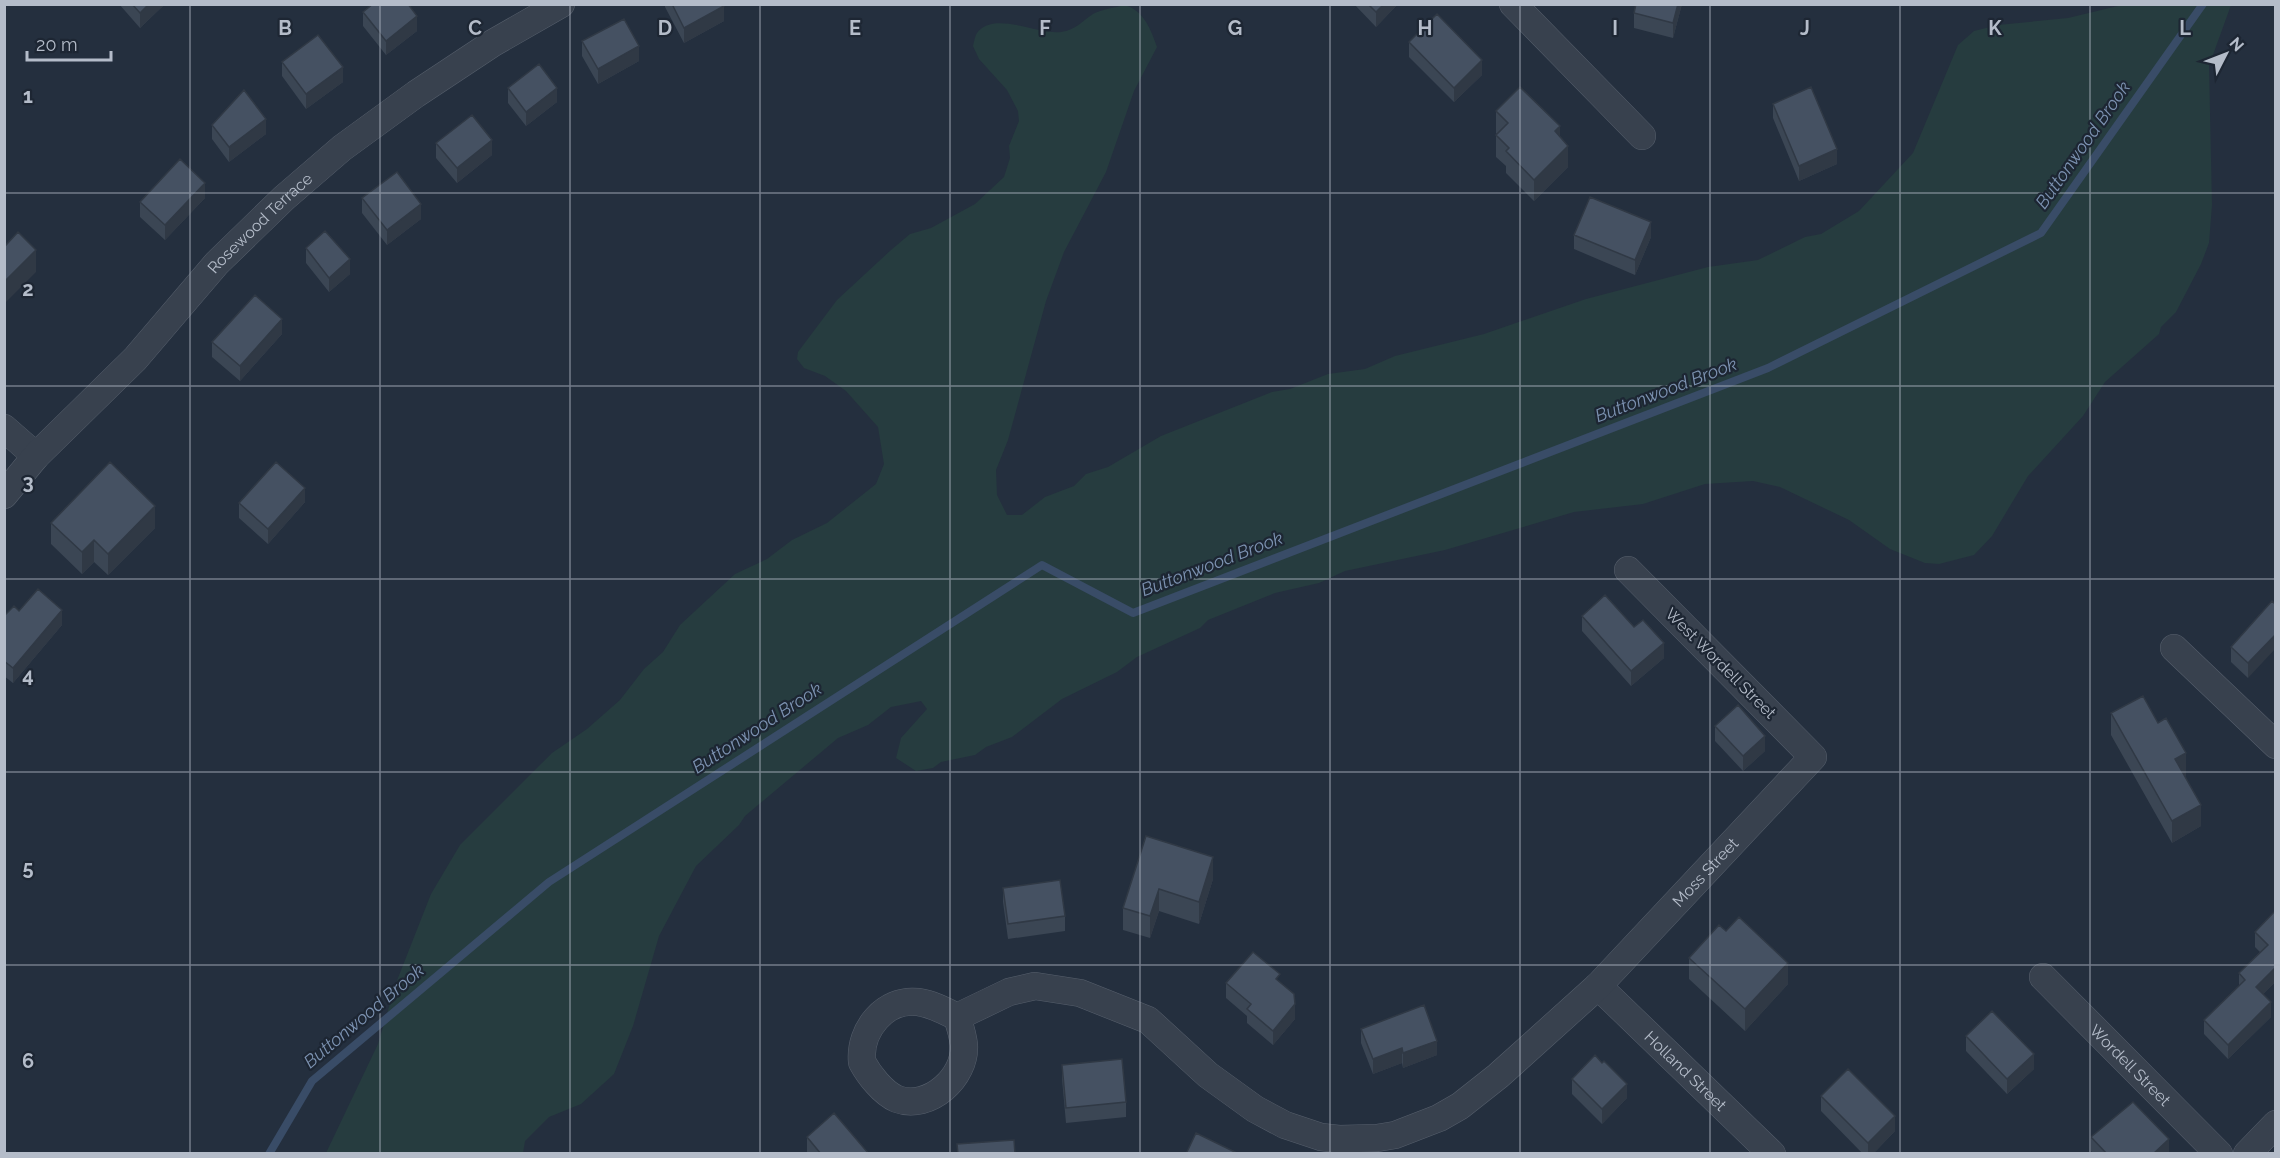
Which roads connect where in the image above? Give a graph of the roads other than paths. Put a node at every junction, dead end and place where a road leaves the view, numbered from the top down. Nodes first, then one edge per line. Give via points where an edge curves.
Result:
1 (561, 4) edge
2 (1515, 5) edge
3 (1642, 136) dead end
4 (4, 428) edge
5 (36, 456) junction
6 (4, 495) edge
7 (1628, 570) dead end
8 (2174, 648) dead end
9 (2276, 745) edge
10 (1813, 757) joint
11 (2043, 977) dead end
12 (1598, 986) junction
13 (957, 1017) dead end
14 (2276, 1124) edge
15 (1772, 1154) edge
16 (2219, 1154) edge
17 (2247, 1154) edge

1 - 5 street, Rosewood Terrace via 416,94 342,148 217,263 135,359
2 - 3 street
4 - 5 street
5 - 6 street, Rosewood Terrace
7 - 10 street, West Wordell Street
8 - 9 street
10 - 12 street, Moss Street
11 - 16 street, Wordell Street
12 - 13 street, Moss Street via 1460,1106 1417,1128 1358,1140 1321,1137 1270,1118 1208,1075 1148,1020 1080,993 1035,986 1009,993
12 - 15 street, Holland Street
14 - 17 street

